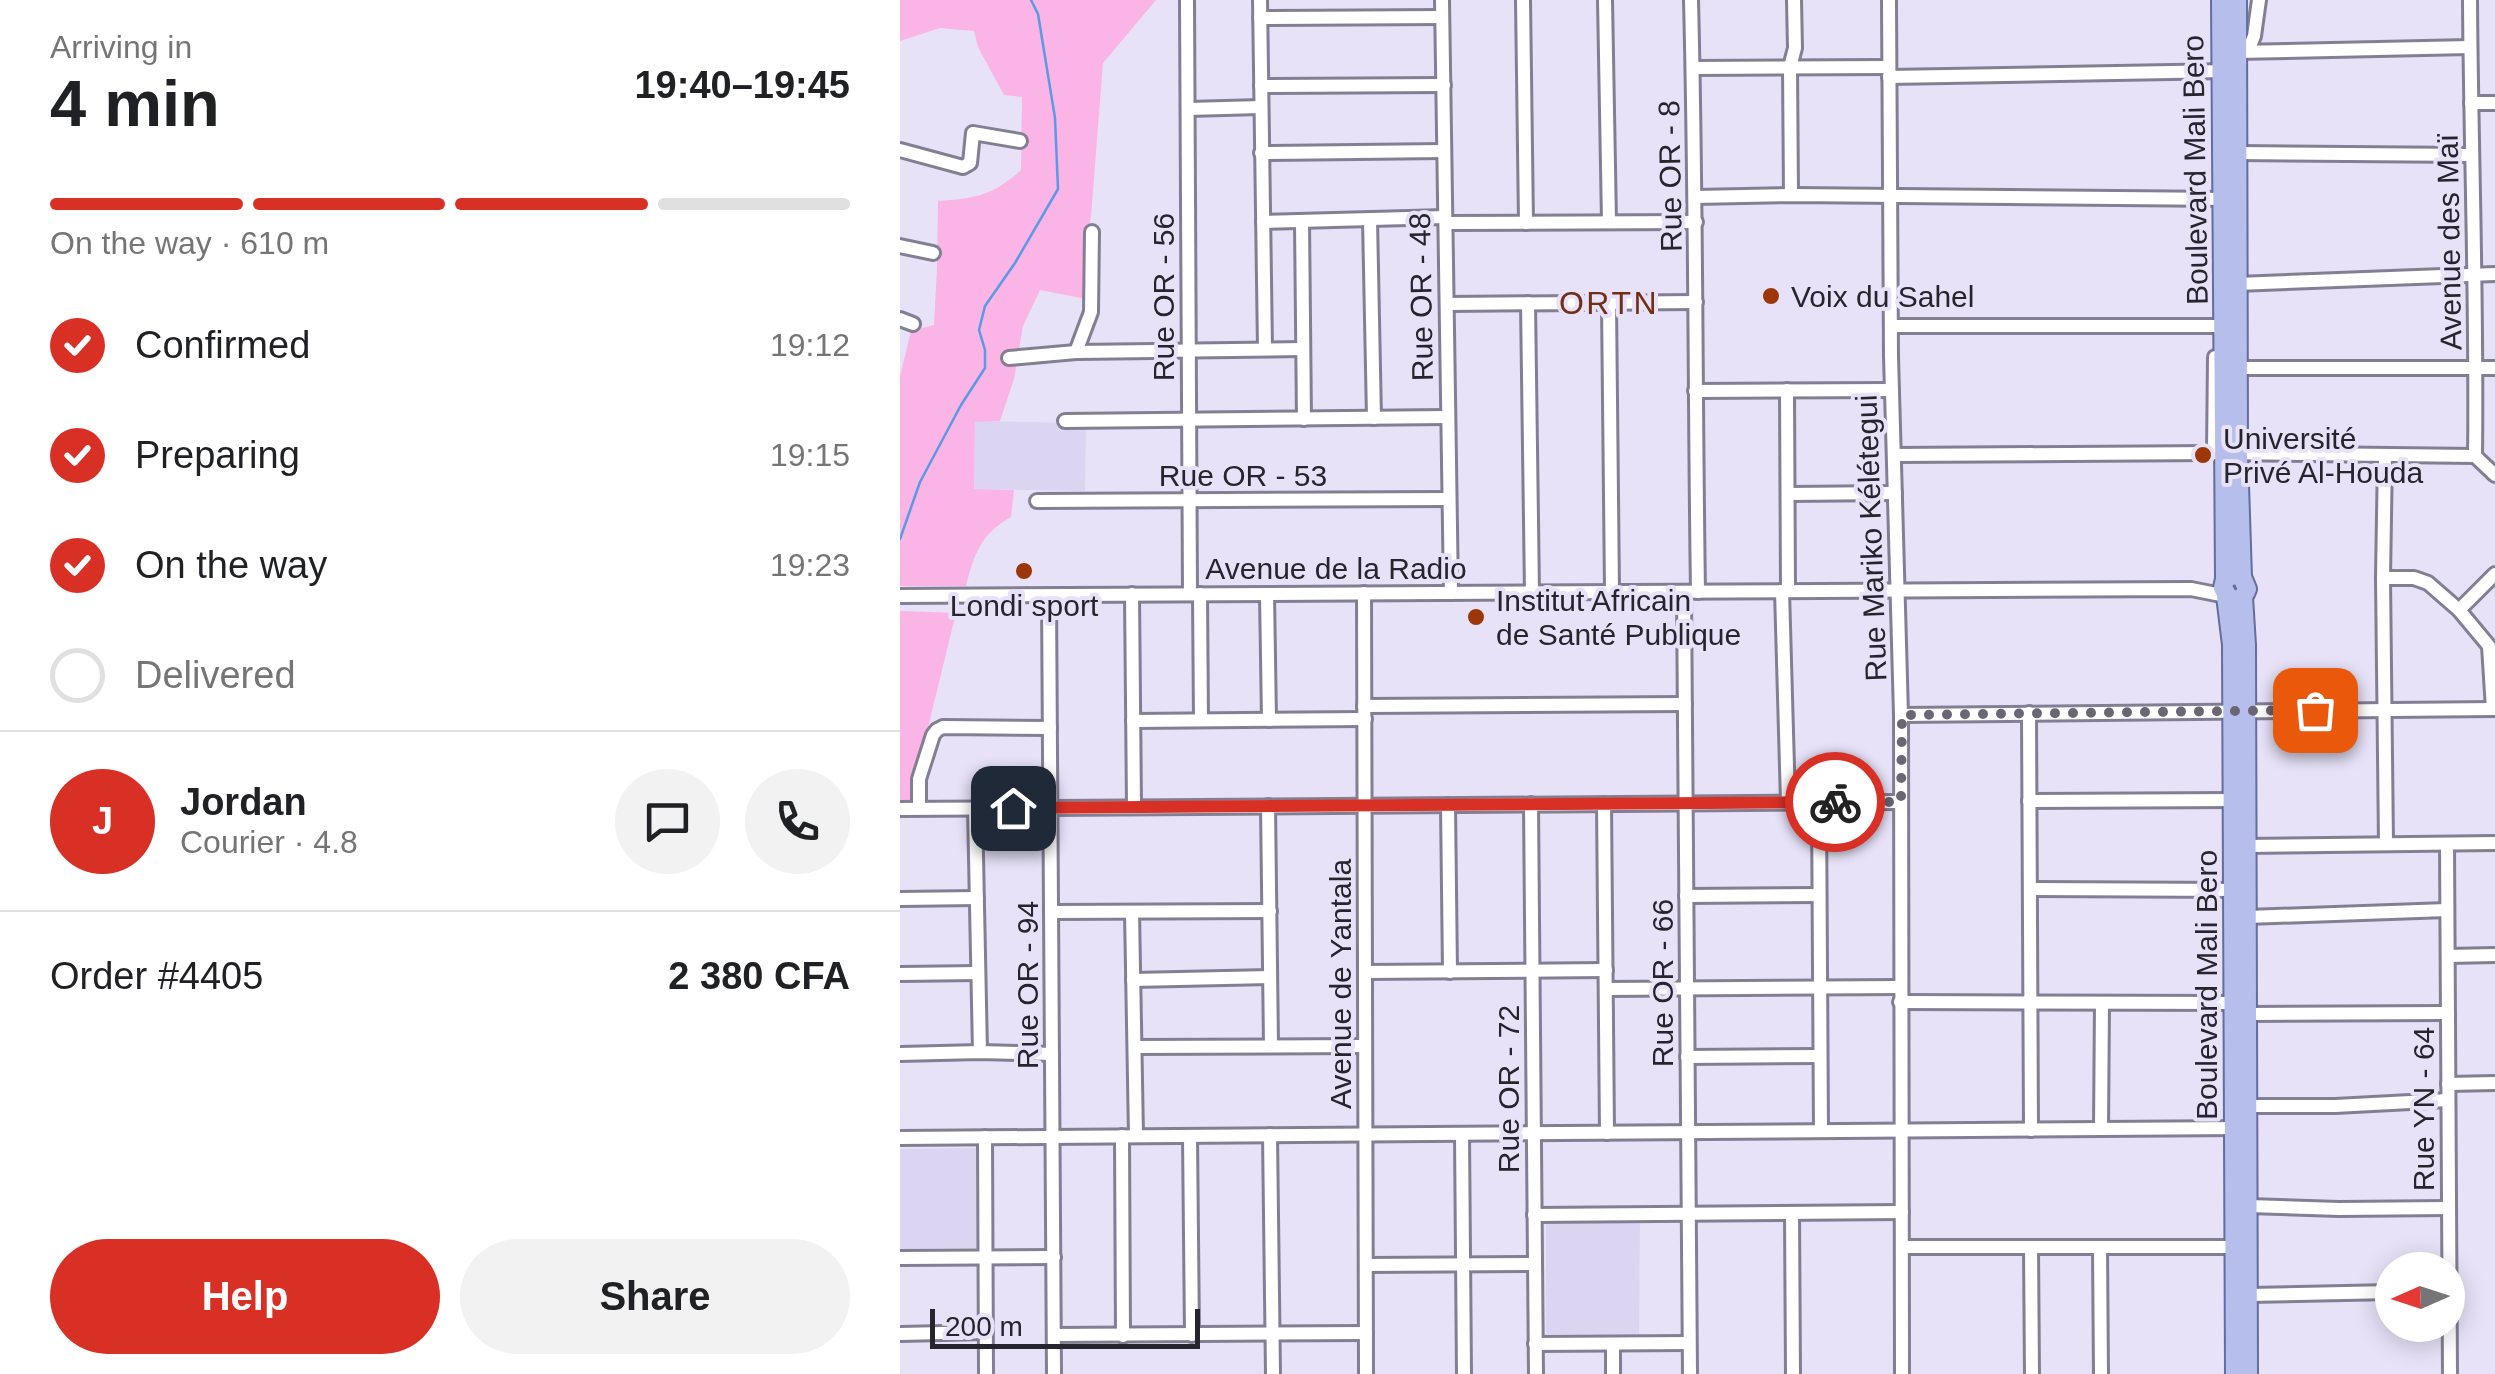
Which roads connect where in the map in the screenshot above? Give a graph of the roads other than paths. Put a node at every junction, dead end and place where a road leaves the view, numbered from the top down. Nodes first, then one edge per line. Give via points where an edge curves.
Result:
1 (1187, 0) edge
2 (1260, 0) edge
3 (1442, 0) edge
4 (1523, 0) edge
5 (1605, 0) edge
6 (1691, 0) edge
7 (1794, 0) edge
8 (1888, 0) edge
9 (2212, 0) edge
10 (2221, 0) edge
11 (2236, 0) edge
12 (2259, 0) edge
13 (2470, 0) edge
14 (1442, 17) junction
15 (1260, 18) junction
16 (2470, 48) junction
17 (2231, 63) junction
18 (1790, 66) junction
19 (1693, 68) junction
20 (1889, 72) junction
21 (1444, 85) junction
22 (1261, 86) junction
23 (2495, 102) edge
24 (2471, 103) junction
25 (1260, 108) junction
26 (1188, 109) junction
27 (1020, 141) dead end
28 (900, 150) edge
29 (1444, 151) junction
30 (1261, 153) junction
31 (2237, 153) junction
32 (2471, 155) junction
33 (1792, 195) junction
34 (1890, 196) junction
35 (1695, 197) junction
36 (2225, 199) junction
37 (1370, 219) junction
38 (1445, 220) junction
39 (1302, 221) junction
40 (1263, 222) junction
41 (1609, 222) junction
42 (1696, 222) junction
43 (1526, 223) junction
44 (1092, 232) dead end
45 (900, 246) edge
46 (933, 253) dead end
47 (2495, 274) edge
48 (2473, 275) junction
49 (2238, 284) junction
50 (1696, 302) junction
51 (1608, 303) junction
52 (1446, 304) junction
53 (1528, 304) junction
54 (1892, 326) junction
55 (2226, 326) junction
56 (1265, 349) junction
57 (1303, 349) junction
58 (1188, 351) junction
59 (1076, 352) junction
60 (1009, 358) dead end
61 (2476, 366) junction
62 (2238, 368) junction
63 (2495, 368) edge
64 (1787, 390) junction
65 (1892, 390) junction
66 (1695, 391) junction
67 (1448, 417) junction
68 (1304, 418) junction
69 (1374, 418) junction
70 (1189, 419) junction
71 (1065, 421) dead end
72 (2225, 454) junction
73 (1894, 455) junction
74 (2385, 456) junction
75 (2476, 456) junction
76 (2495, 475) edge
77 (1894, 493) junction
78 (1788, 494) junction
79 (1450, 499) junction
80 (1037, 500) dead end
81 (1189, 500) junction
82 (2495, 574) edge
83 (2383, 578) junction
84 (2234, 587) junction
85 (1898, 589) junction
86 (1785, 591) junction
87 (1532, 592) junction
88 (1612, 592) junction
89 (1691, 592) junction
90 (1364, 593) junction
91 (1451, 593) junction
92 (1132, 594) junction
93 (1194, 594) junction
94 (1267, 594) junction
95 (900, 596) edge
96 (1049, 596) junction
97 (2459, 610) junction
98 (1684, 704) junction
99 (2494, 709) edge
100 (2384, 710) junction
101 (1364, 712) junction
102 (2238, 712) junction
103 (2028, 713) junction
104 (1902, 715) junction
105 (1201, 720) junction
106 (1269, 720) junction
107 (1133, 721) junction
108 (1050, 728) junction
109 (2240, 800) junction
110 (2029, 801) junction
111 (1788, 802) junction
112 (1819, 802) junction
113 (1901, 802) junction
114 (1685, 803) junction
115 (1448, 804) junction
116 (1531, 804) junction
117 (1604, 804) junction
118 (1365, 805) junction
119 (1268, 806) junction
120 (1134, 807) junction
121 (900, 808) edge
122 (919, 808) junction
123 (976, 808) junction
124 (1050, 808) junction
125 (2495, 843) edge
126 (2386, 844) junction
127 (2447, 844) junction
128 (2240, 846) junction
129 (2030, 889) junction
130 (2240, 890) junction
131 (1819, 895) junction
132 (1686, 896) junction
133 (977, 898) junction
134 (900, 899) edge
135 (2448, 910) junction
136 (1270, 911) junction
137 (1051, 912) junction
138 (1132, 912) junction
139 (2247, 917) junction
140 (2495, 955) edge
141 (2448, 956) junction
142 (1606, 970) junction
143 (1532, 971) junction
144 (1365, 972) junction
145 (1450, 972) junction
146 (978, 973) junction
147 (900, 974) edge
148 (1270, 977) junction
149 (1134, 980) junction
150 (1820, 988) junction
151 (1606, 989) junction
152 (1687, 989) junction
153 (1900, 995) junction
154 (2030, 1002) junction
155 (2102, 1003) junction
156 (2243, 1007) junction
157 (2448, 1013) junction
158 (1270, 1045) junction
159 (1366, 1046) junction
160 (1135, 1047) junction
161 (980, 1052) junction
162 (900, 1054) edge
163 (1052, 1054) junction
164 (1820, 1056) junction
165 (1687, 1057) junction
166 (2495, 1083) edge
167 (2448, 1084) junction
168 (2448, 1100) junction
169 (2248, 1106) junction
170 (2241, 1128) junction
171 (2031, 1130) junction
172 (2101, 1130) junction
173 (1821, 1131) junction
174 (1901, 1131) junction
175 (1688, 1132) junction
176 (1534, 1133) junction
177 (1607, 1133) junction
178 (1366, 1134) junction
179 (1462, 1134) junction
180 (1270, 1135) junction
181 (1129, 1136) junction
182 (1190, 1136) junction
183 (985, 1137) junction
184 (1052, 1137) junction
185 (900, 1138) edge
186 (2248, 1206) junction
187 (2449, 1208) junction
188 (1902, 1212) junction
189 (1792, 1213) junction
190 (1688, 1214) junction
191 (1534, 1215) junction
192 (1902, 1247) junction
193 (2241, 1247) junction
194 (2031, 1248) junction
195 (2100, 1248) junction
196 (2448, 1252) edge
197 (986, 1256) junction
198 (1054, 1256) junction
199 (900, 1258) edge
200 (1535, 1264) junction
201 (1366, 1265) junction
202 (1463, 1265) junction
203 (2375, 1292) edge
204 (2248, 1295) junction
205 (986, 1332) junction
206 (1366, 1333) junction
207 (900, 1334) edge
208 (1272, 1334) junction
209 (1054, 1335) junction
210 (1192, 1335) junction
211 (1123, 1336) junction
212 (2449, 1342) edge
213 (1690, 1343) junction
214 (1535, 1344) junction
215 (1613, 1344) junction
216 (986, 1374) edge
217 (1054, 1374) edge
218 (1273, 1374) edge
219 (1366, 1374) edge
220 (1464, 1374) edge
221 (1536, 1374) edge
222 (1613, 1374) edge
223 (1690, 1374) edge
224 (1794, 1374) edge
225 (1902, 1374) edge
226 (2032, 1374) edge
227 (2101, 1374) edge
228 (2235, 1374) edge
229 (2248, 1374) edge
230 (2450, 1374) edge

1 - 26 street, Rue OR - 56
2 - 15 street
3 - 14 street, Rue OR - 48
4 - 43 street
5 - 41 street
6 - 19 street, Rue OR - 8
7 - 18 street
8 - 20 street, Rue Mariko Kélétegui
9 - 17 street, Boulevard Mali Bero
10 - 17 main road, Boulevard Mali Bero
11 - 17 main road, Boulevard Mali Bero
12 - 17 street via 2254,36
13 - 16 street, Avenue des Maï
14 - 15 street
14 - 21 street, Rue OR - 48
15 - 22 street
16 - 17 street
16 - 24 street, Avenue des Maï
17 - 20 street
17 - 31 main road, Boulevard Mali Bero
17 - 36 main road, Boulevard Mali Bero
18 - 19 street
18 - 20 street
18 - 33 street
19 - 35 street, Rue OR - 8
20 - 34 street, Rue Mariko Kélétegui
21 - 22 street
21 - 29 street, Rue OR - 48
22 - 25 street
23 - 24 street
24 - 32 street, Avenue des Maï
25 - 26 street
25 - 30 street
26 - 58 street, Rue OR - 56
27 - 28 street via 973,133 970,163 963,167
29 - 30 street
29 - 38 street, Rue OR - 48
30 - 40 street
31 - 32 street
31 - 36 main road, Boulevard Mali Bero
32 - 48 street, Avenue des Maï
33 - 34 street
33 - 35 street
34 - 36 street
34 - 54 street, Rue Mariko Kélétegui
35 - 42 street, Rue OR - 8
36 - 49 main road, Boulevard Mali Bero
36 - 55 main road, Boulevard Mali Bero
37 - 38 street
37 - 39 street
37 - 69 street
38 - 43 street
38 - 52 street, Rue OR - 48
39 - 40 street
39 - 57 street
40 - 56 street
41 - 42 street
41 - 43 street
42 - 50 street, Rue OR - 8
44 - 59 street via 1093,300
45 - 46 street
47 - 48 street
48 - 49 street
48 - 61 street, Avenue des Maï
49 - 55 main road, Boulevard Mali Bero
50 - 51 street
50 - 66 street, Rue OR - 8
51 - 53 street
51 - 88 street
52 - 53 street
52 - 67 street, Rue OR - 48
53 - 87 street
54 - 55 street
54 - 65 street, Rue Mariko Kélétegui
55 - 62 main road, Boulevard Mali Bero
55 - 72 main road, Boulevard Mali Bero
56 - 57 street
56 - 58 street
57 - 68 street
58 - 59 street
58 - 70 street, Rue OR - 56
59 - 60 street
61 - 62 street
61 - 63 street
61 - 75 street, Avenue des Maï
62 - 72 main road, Boulevard Mali Bero
64 - 65 street
64 - 66 street
64 - 78 street
65 - 73 street, Rue Mariko Kélétegui
66 - 89 street, Rue OR - 8
67 - 69 street
67 - 79 street, Rue OR - 48
68 - 69 street
68 - 70 street
70 - 71 street
70 - 81 street, Rue OR - 56
72 - 73 street
72 - 74 street
72 - 84 main road, Boulevard Mali Bero
73 - 77 street, Rue Mariko Kélétegui
74 - 75 street
74 - 83 street
75 - 76 street
77 - 78 street
77 - 85 street, Rue Mariko Kélétegui
78 - 86 street
79 - 81 street, Rue OR - 53
79 - 91 street, Rue OR - 48
80 - 81 street, Rue OR - 53
81 - 93 street, Rue OR - 56
82 - 97 street
83 - 97 street via 2421,579
83 - 100 street
84 - 85 street, Avenue de la Radio
84 - 102 main road, Boulevard Mali Bero
85 - 86 street, Avenue de la Radio
85 - 104 street, Rue Mariko Kélétegui
86 - 89 street, Avenue de la Radio
86 - 111 street
87 - 88 street, Avenue de la Radio
87 - 91 street, Avenue de la Radio
88 - 89 street, Avenue de la Radio
89 - 98 street, Rue OR - 66
90 - 91 street, Avenue de la Radio
90 - 94 street, Avenue de la Radio
90 - 101 street, Avenue de Yantala
92 - 93 street, Avenue de la Radio
92 - 96 street, Avenue de la Radio
92 - 107 street
93 - 94 street, Avenue de la Radio
93 - 105 street, Rue OR - 56
94 - 106 street
95 - 96 street, Avenue de la Radio
96 - 108 street, Rue OR - 94
97 - 99 street via 2489,646
98 - 101 street
98 - 114 street, Rue OR - 66
99 - 100 street
100 - 102 street
100 - 126 street
101 - 106 street
101 - 118 street, Avenue de Yantala
102 - 103 street
102 - 109 main road, Boulevard Mali Bero
103 - 104 street
103 - 110 street
104 - 113 street, Rue Mariko Kélétegui
105 - 106 street
105 - 107 street
107 - 120 street
108 - 122 street via 937,730 919,779
108 - 124 street, Rue OR - 94
109 - 110 street
109 - 128 main road, Boulevard Mali Bero
110 - 129 street
111 - 112 street
111 - 114 street
112 - 113 street
112 - 131 street
113 - 153 street, Rue Mariko Kélétegui
114 - 117 street
114 - 132 street, Rue OR - 66
115 - 116 street
115 - 118 street
115 - 145 street
116 - 117 street
116 - 143 street, Rue OR - 72
117 - 142 street
118 - 119 street
118 - 144 street, Avenue de Yantala
119 - 120 street
119 - 136 street
120 - 124 street
121 - 122 street
122 - 123 street
123 - 124 street
123 - 133 street
124 - 137 street, Rue OR - 94
125 - 127 street
126 - 127 street
126 - 128 street
127 - 135 street, Rue YN - 64
128 - 130 main road, Boulevard Mali Bero
129 - 130 street
129 - 154 street
130 - 139 main road, Boulevard Mali Bero
130 - 156 main road, Boulevard Mali Bero
131 - 132 street
131 - 150 street
132 - 152 street, Rue OR - 66
133 - 134 street
133 - 146 street
135 - 139 street
135 - 141 street, Rue YN - 64
136 - 138 street
136 - 148 street
137 - 138 street
137 - 163 street, Rue OR - 94
138 - 149 street
139 - 156 main road, Boulevard Mali Bero
140 - 141 street
141 - 157 street, Rue YN - 64
142 - 143 street
142 - 151 street
143 - 145 street
143 - 176 street, Rue OR - 72
144 - 145 street
144 - 159 street, Avenue de Yantala
146 - 147 street
146 - 161 street
148 - 149 street
148 - 158 street
149 - 160 street
150 - 152 street
150 - 153 street
150 - 164 street
151 - 152 street
151 - 177 street
152 - 165 street, Rue OR - 66
153 - 154 street
153 - 174 street, Rue Mariko Kélétegui
154 - 155 street
154 - 171 street
155 - 156 street
155 - 172 street
156 - 157 street
156 - 169 main road, Boulevard Mali Bero
156 - 170 main road, Boulevard Mali Bero
157 - 167 street, Rue YN - 64
158 - 159 street
158 - 160 street
159 - 178 street, Avenue de Yantala
160 - 181 street
161 - 162 street
161 - 163 street
163 - 184 street, Rue OR - 94
164 - 165 street
164 - 173 street
165 - 175 street, Rue OR - 66
166 - 167 street
167 - 168 street, Rue YN - 64
168 - 169 street
168 - 187 street, Rue YN - 64
169 - 170 main road, Boulevard Mali Bero
170 - 172 street
170 - 186 main road, Boulevard Mali Bero
170 - 193 main road, Boulevard Mali Bero
171 - 172 street
171 - 174 street
173 - 174 street
173 - 175 street
174 - 188 street, Rue Mariko Kélétegui
175 - 177 street
175 - 190 street, Rue OR - 66
176 - 177 street
176 - 179 street
176 - 191 street, Rue OR - 72
178 - 179 street
178 - 180 street
178 - 201 street, Avenue de Yantala
179 - 202 street
180 - 182 street
180 - 208 street
181 - 182 street
181 - 184 street
181 - 211 street
182 - 210 street
183 - 184 street
183 - 185 street
183 - 197 street
184 - 198 street, Rue OR - 94
186 - 187 street
186 - 193 main road, Boulevard Mali Bero
187 - 196 street, Rue YN - 64
188 - 189 street
188 - 192 street, Rue Mariko Kélétegui
189 - 190 street
189 - 224 street
190 - 191 street
190 - 213 street, Rue OR - 66
191 - 200 street, Rue OR - 72
192 - 194 street
192 - 225 street, Rue Mariko Kélétegui
193 - 195 street
193 - 204 main road, Boulevard Mali Bero
193 - 228 main road, Boulevard Mali Bero
194 - 195 street
194 - 226 street
195 - 227 street
197 - 198 street
197 - 199 street
197 - 205 street
198 - 209 street, Rue OR - 94
200 - 202 street
200 - 214 street, Rue OR - 72
201 - 202 street
201 - 206 street, Avenue de Yantala
202 - 220 street
203 - 204 street
204 - 229 main road, Boulevard Mali Bero
205 - 207 street
205 - 216 street
206 - 208 street
206 - 219 street, Avenue de Yantala
208 - 210 street
208 - 218 street
209 - 211 street
209 - 217 street, Rue OR - 94
210 - 211 street
212 - 230 street, Rue YN - 64
213 - 215 street
213 - 223 street, Rue OR - 66
214 - 215 street
214 - 221 street, Rue OR - 72
215 - 222 street

